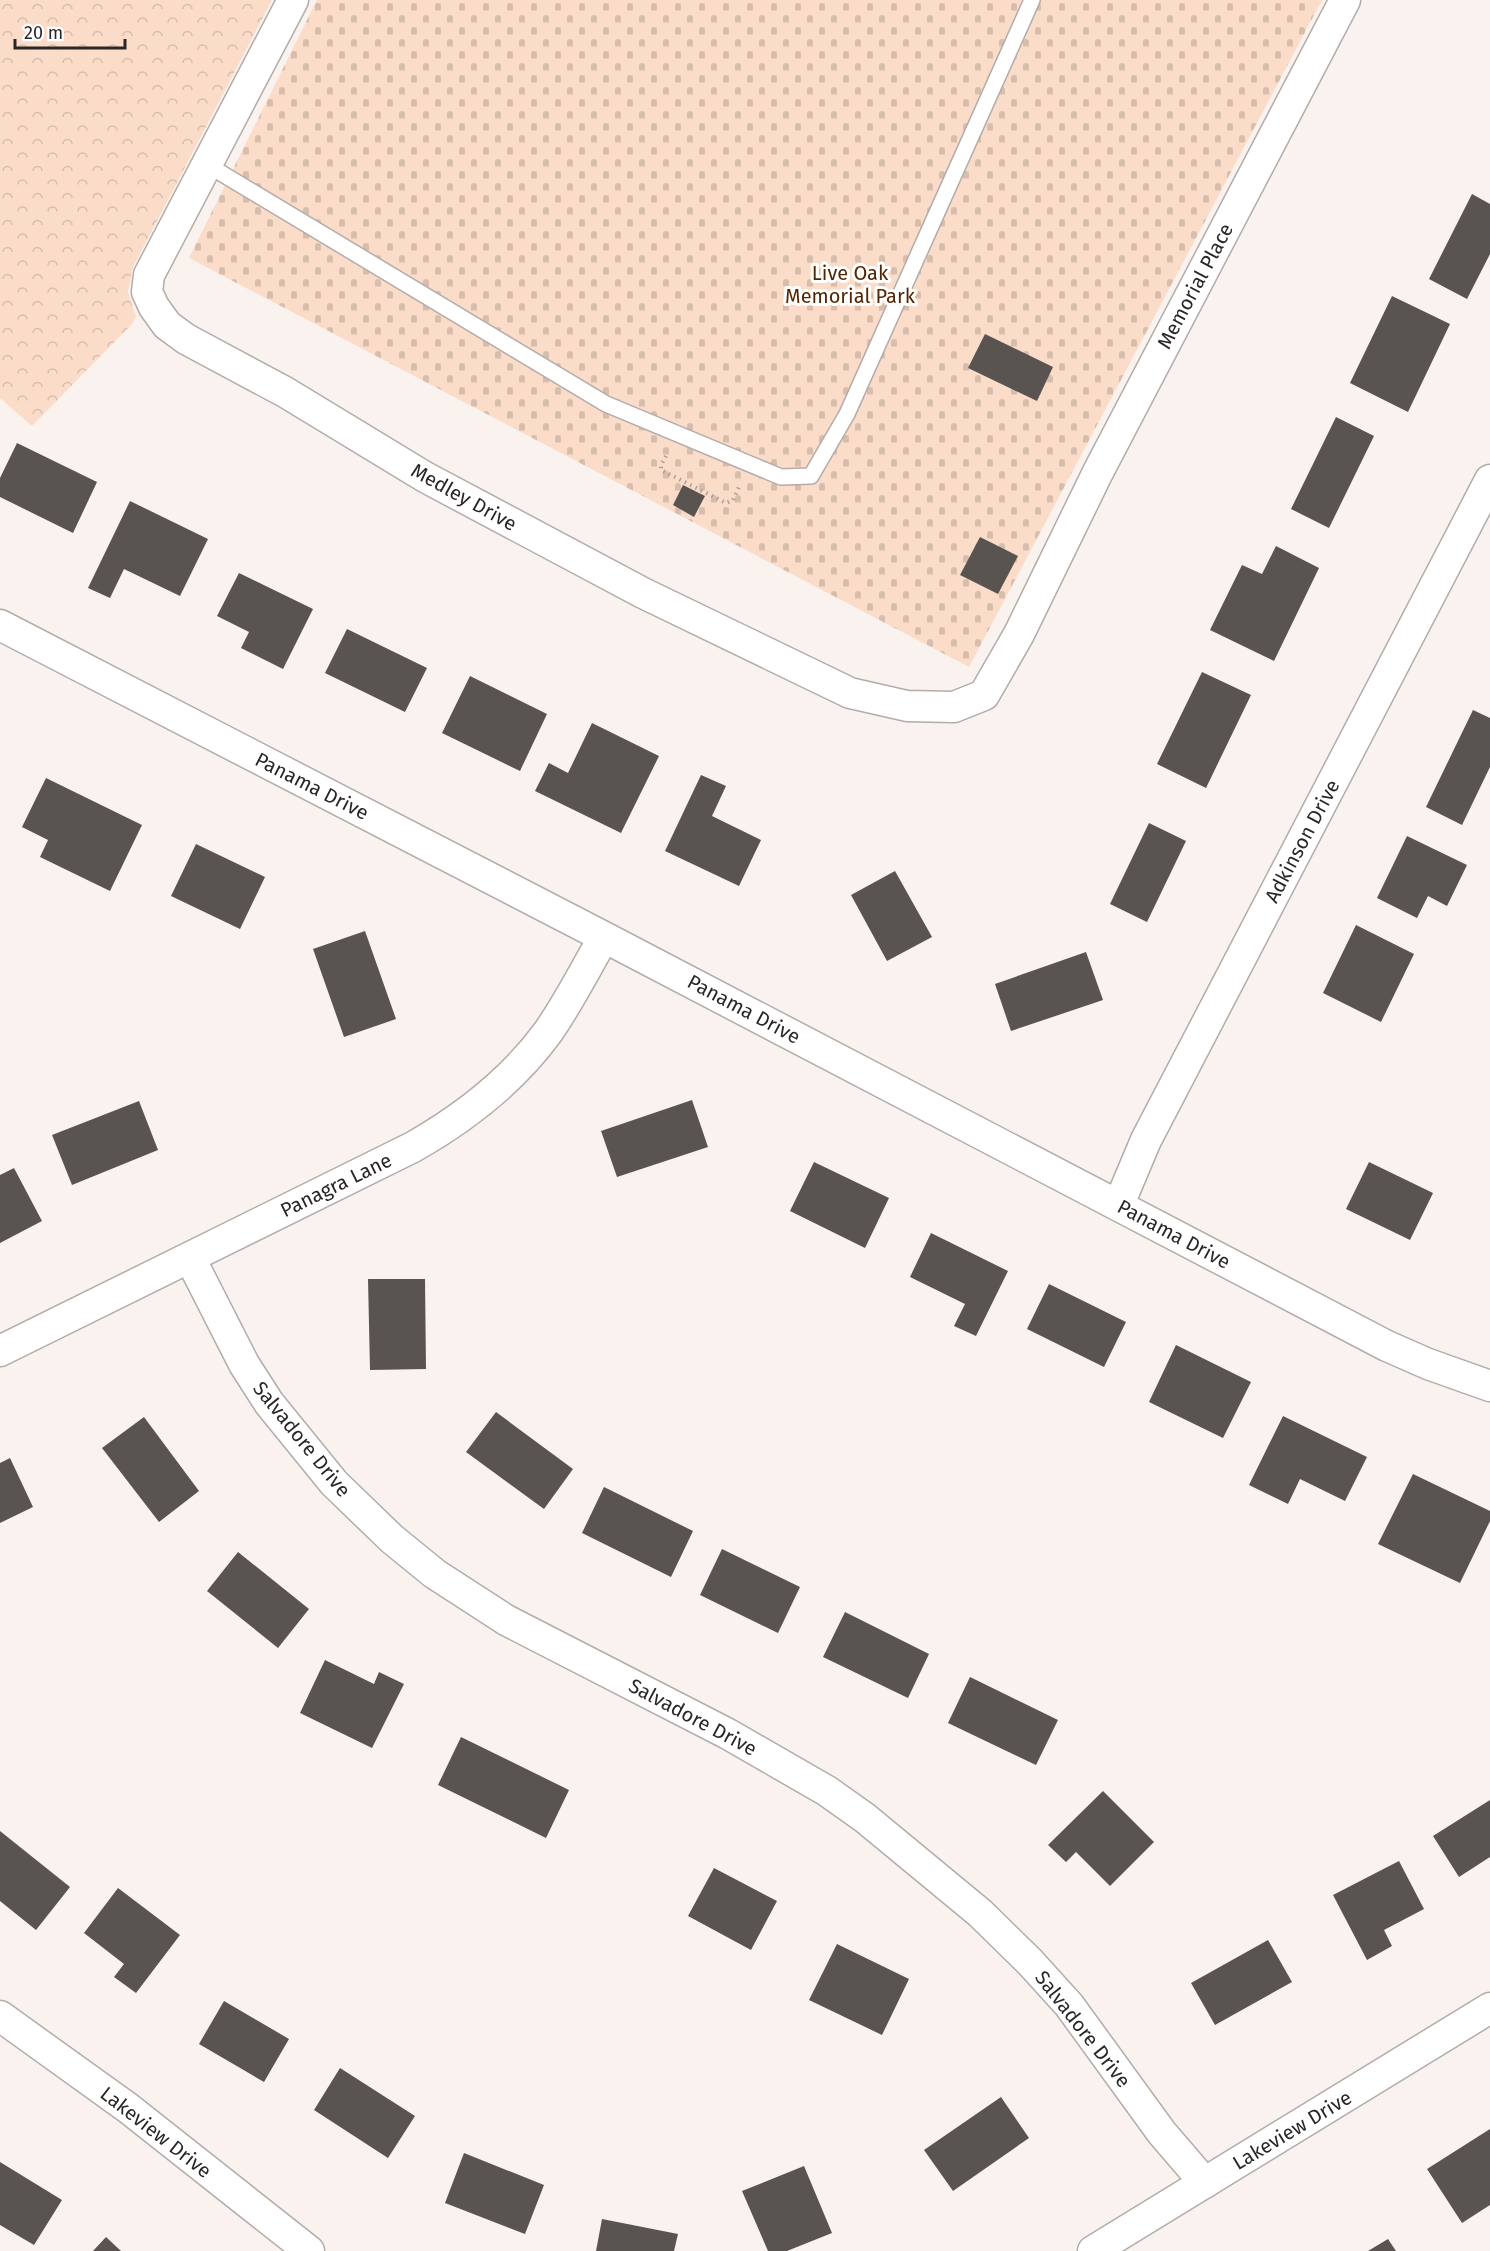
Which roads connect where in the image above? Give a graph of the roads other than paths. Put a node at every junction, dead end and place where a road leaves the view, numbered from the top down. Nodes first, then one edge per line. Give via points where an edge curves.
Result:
1 (293, 0) edge
2 (1032, 0) edge
3 (1345, 0) edge
4 (206, 164) junction
5 (1490, 480) edge
6 (1049, 573) joint
7 (0, 625) edge
8 (604, 937) junction
9 (1119, 1204) junction
10 (190, 1258) junction
11 (0, 1352) edge
12 (1490, 1386) edge
13 (1490, 2008) edge
14 (0, 2016) edge
15 (1205, 2183) junction
16 (309, 2251) edge
17 (1093, 2251) edge

1 - 4 street, Medley Drive
2 - 4 lane via 847,414 811,476 782,477 606,405
3 - 6 street, Memorial Place
4 - 6 street, Medley Drive via 149,275 147,292 167,325 425,477 643,593 850,693 907,706 954,707 984,695
5 - 9 street, Adkinson Drive via 1146,1140
7 - 8 street, Panama Drive
8 - 9 street, Panama Drive
8 - 10 street, Panagra Lane via 548,1031 507,1079 444,1129
9 - 12 street, Panama Drive via 1387,1346
10 - 11 street, Panagra Lane
10 - 15 street, Salvadore Drive via 244,1364 269,1403 334,1483 392,1539 435,1574 506,1620 728,1734 827,1791 865,1818 980,1913 1030,1962 1069,2005 1162,2133
13 - 15 street, Lakeview Drive
14 - 16 street, Lakeview Drive via 128,2108
15 - 17 street, Lakeview Drive

